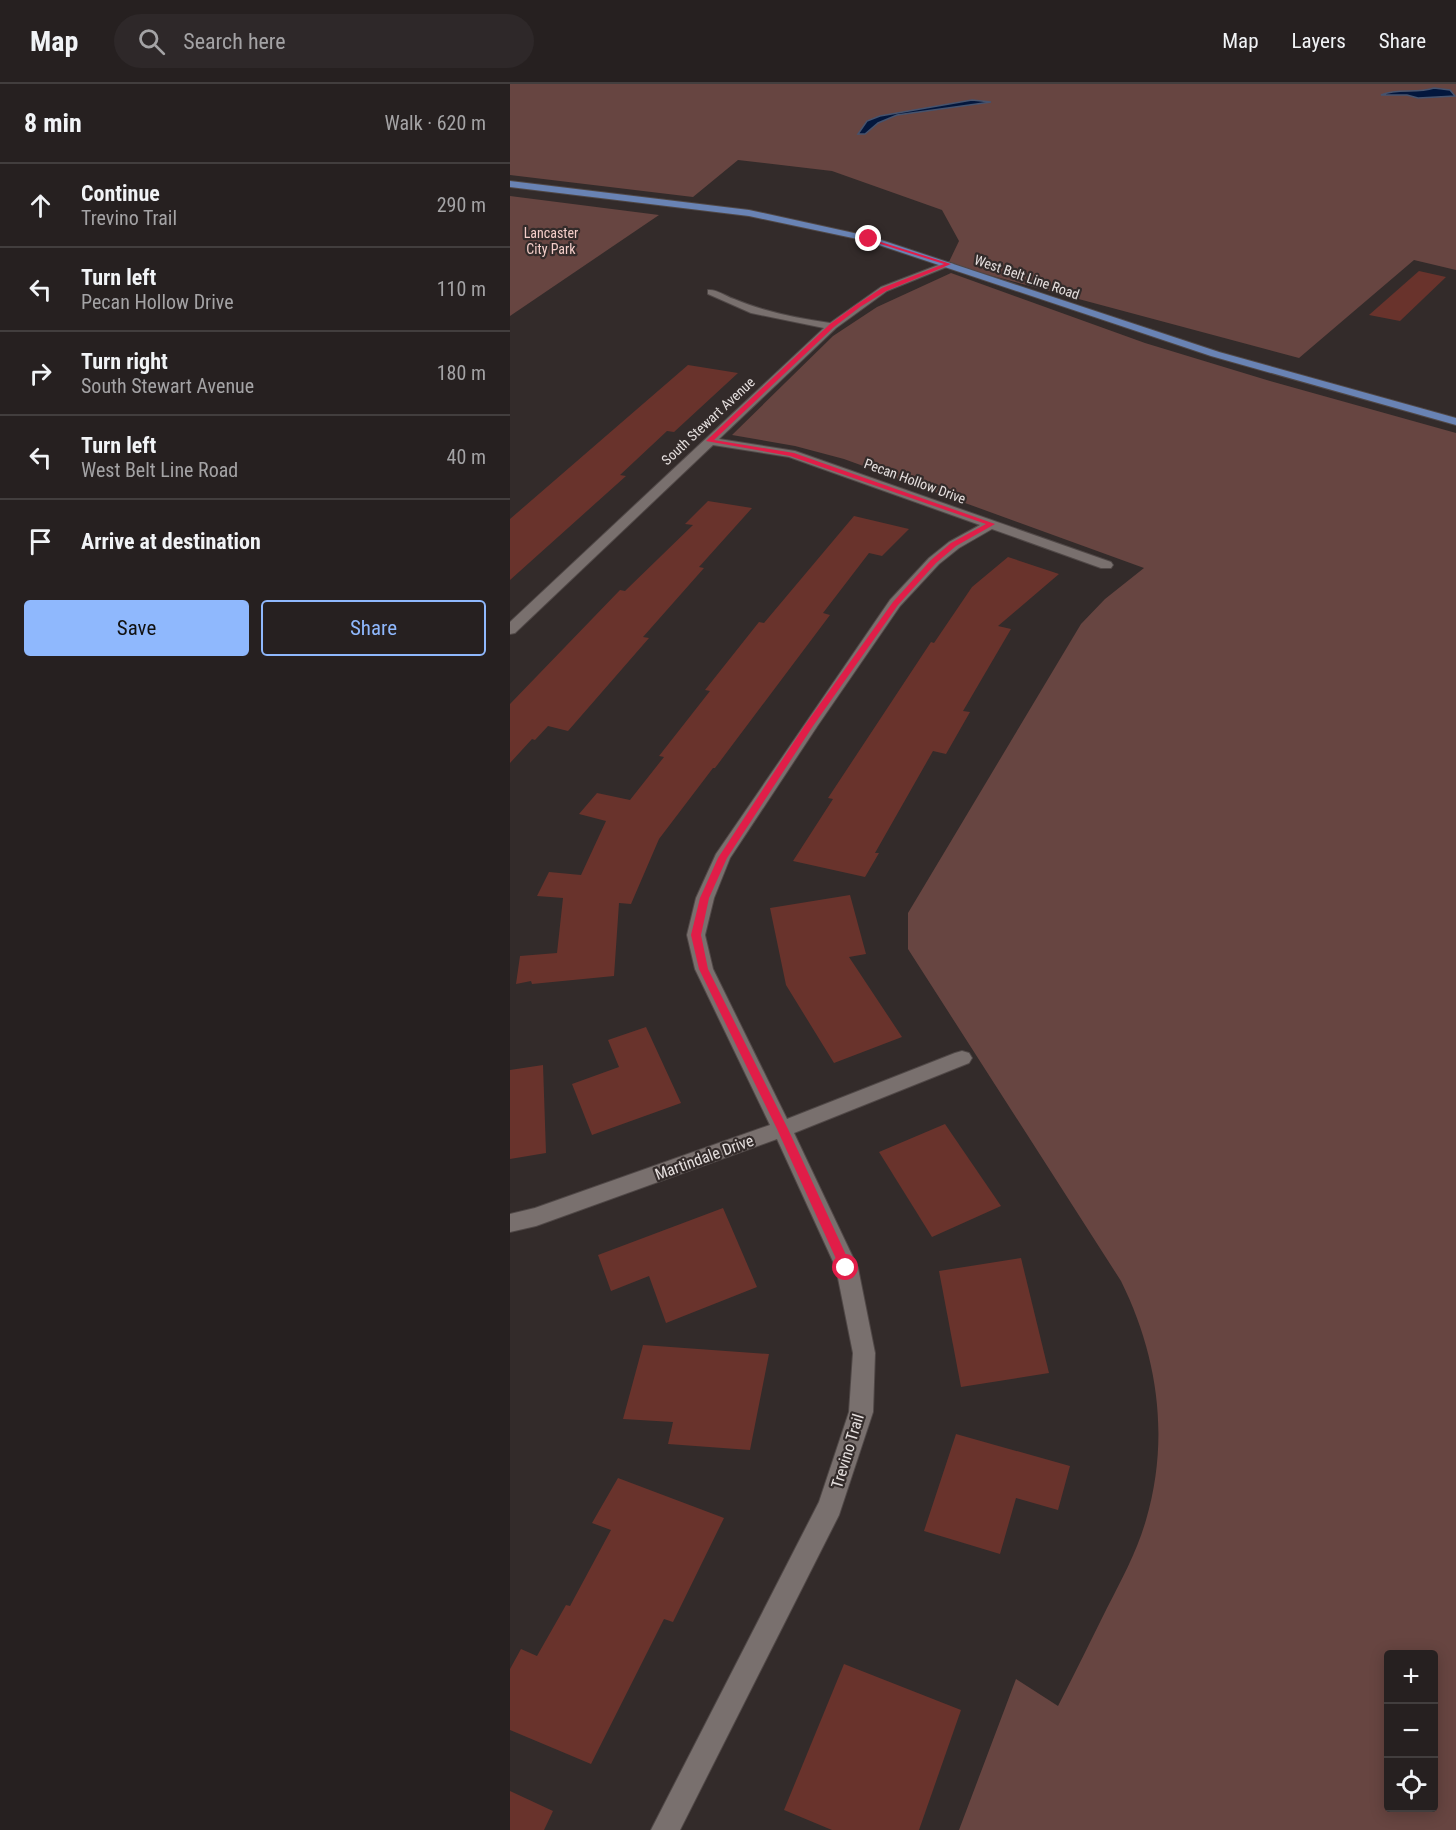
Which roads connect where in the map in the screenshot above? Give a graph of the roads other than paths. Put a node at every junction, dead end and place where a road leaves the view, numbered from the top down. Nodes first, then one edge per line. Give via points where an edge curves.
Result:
1 (510, 184) edge
2 (949, 264) junction
3 (711, 292) dead end
4 (832, 326) junction
5 (1456, 422) edge
6 (709, 441) junction
7 (991, 524) junction
8 (1106, 565) dead end
9 (510, 630) edge
10 (962, 1058) dead end
11 (782, 1129) junction
12 (510, 1223) edge
13 (665, 1830) edge

1 - 2 main road, West Belt Line Road via 749,213 869,239
2 - 4 street, South Stewart Avenue via 884,290
2 - 5 main road, West Belt Line Road via 1204,350
3 - 4 street via 770,317
4 - 6 street, South Stewart Avenue
6 - 7 street, Pecan Hollow Drive via 791,454
6 - 9 street, South Stewart Avenue
7 - 8 street, Pecan Hollow Drive
7 - 11 street, Trevino Trail via 934,561 896,603 722,858 705,898 696,935 704,969
10 - 11 street, Martindale Drive
11 - 12 street, Martindale Drive
11 - 13 street, Trevino Trail via 846,1268 864,1353 861,1412 830,1506

